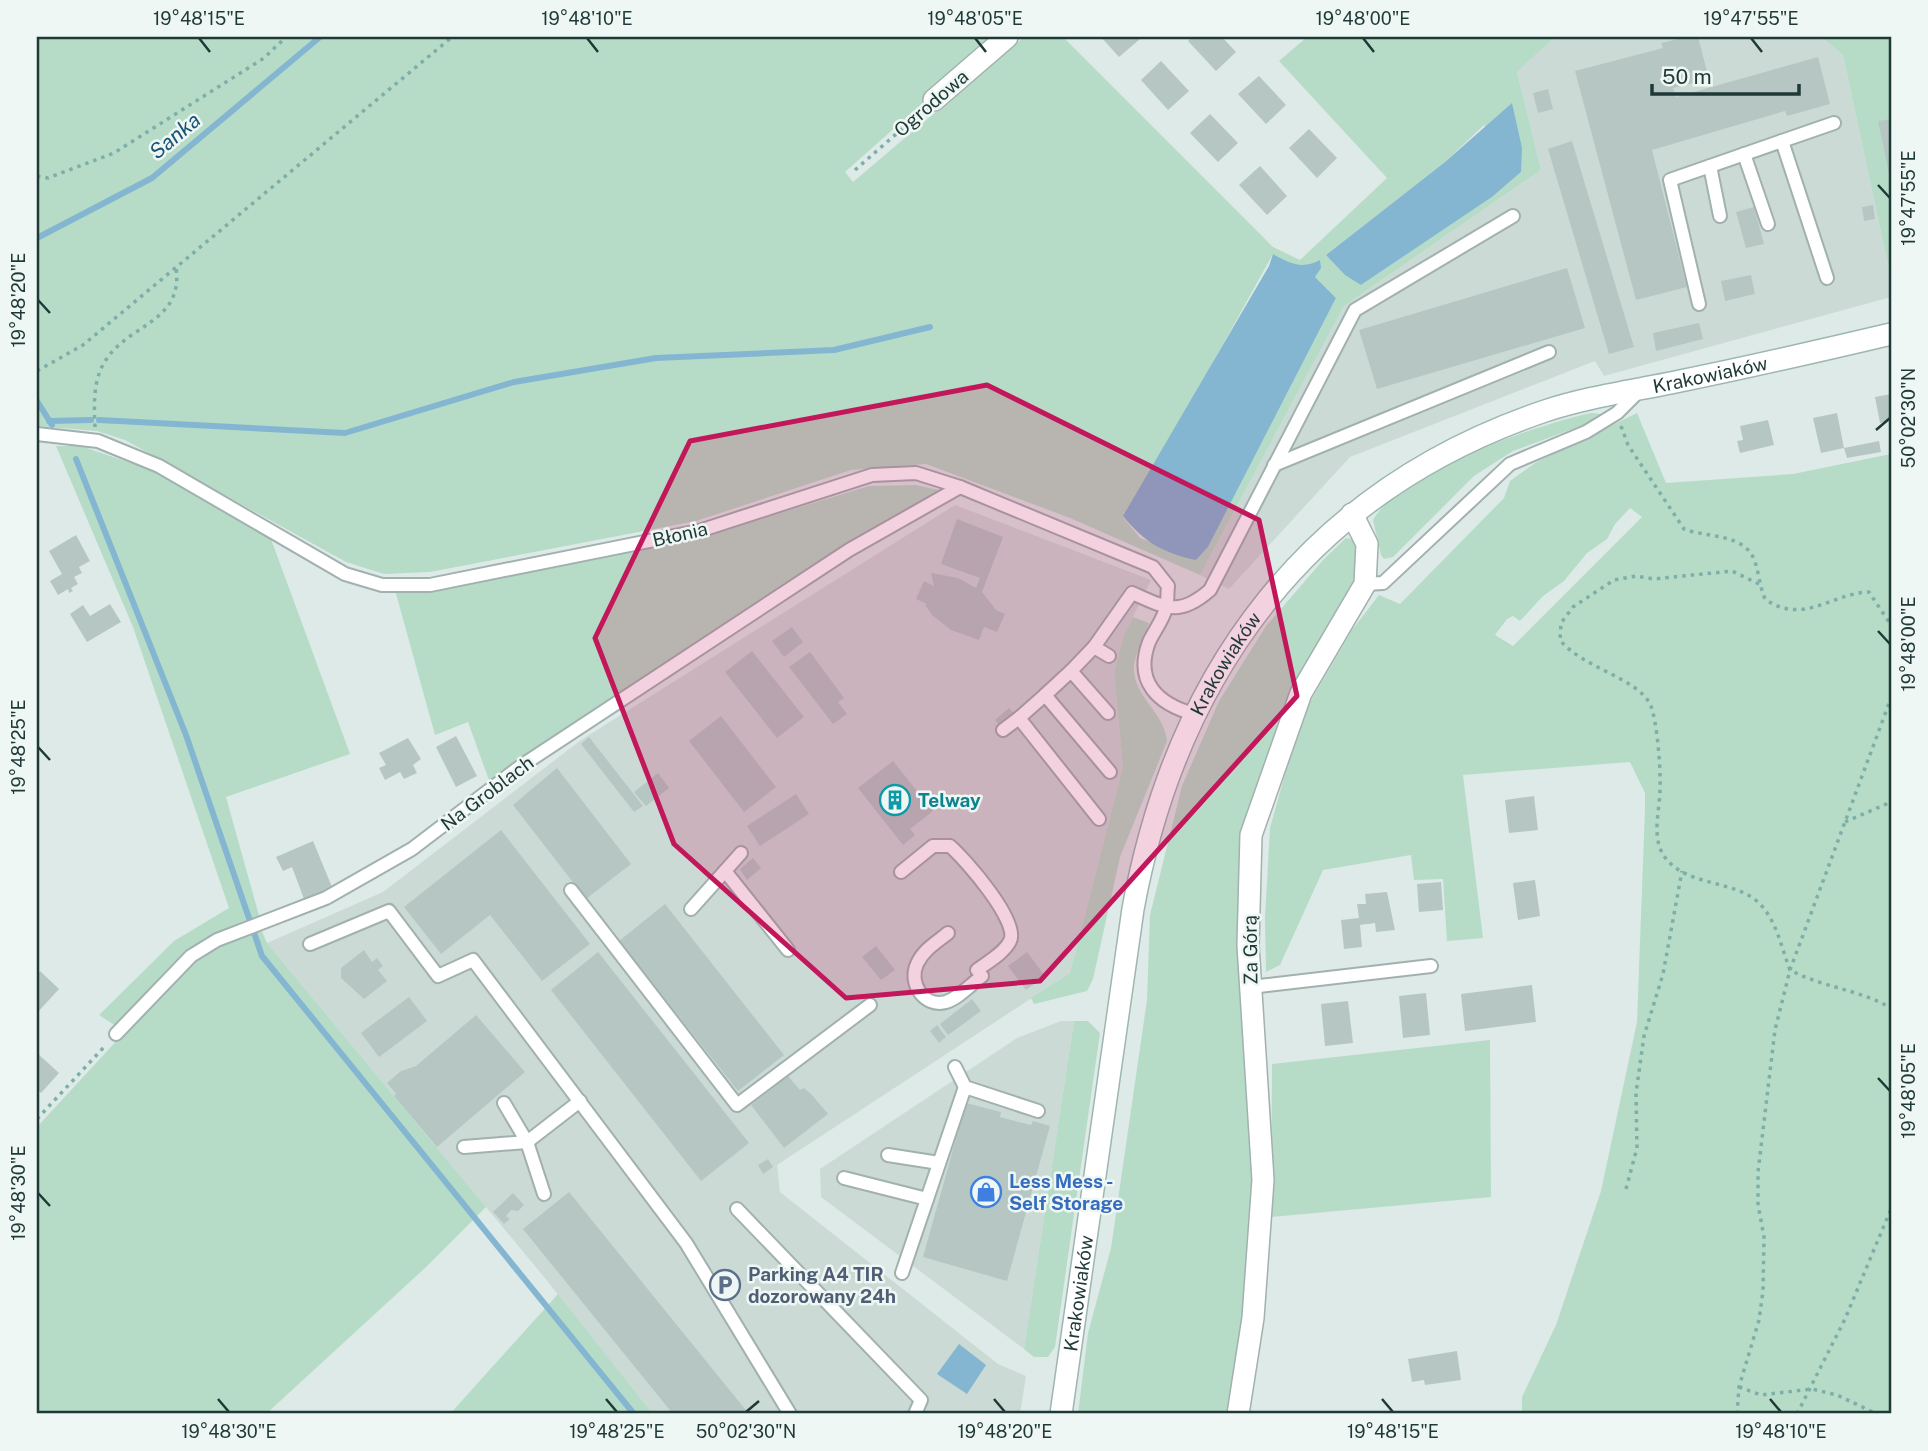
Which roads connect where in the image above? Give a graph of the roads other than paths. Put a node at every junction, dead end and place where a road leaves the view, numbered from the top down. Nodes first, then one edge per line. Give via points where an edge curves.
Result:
1 (1007, 37) edge
2 (934, 100) road end
3 (1834, 123) dead end
4 (1782, 141) junction
5 (1744, 154) junction
6 (1710, 166) junction
7 (1513, 216) dead end
8 (1720, 216) dead end
9 (1768, 224) dead end
10 (1827, 278) dead end
11 (1699, 304) dead end
12 (1891, 334) edge
13 (1549, 352) dead end
14 (1641, 389) junction
15 (37, 434) edge
16 (1274, 465) junction
17 (960, 487) junction
18 (1352, 514) junction
19 (1365, 584) junction
20 (1166, 608) junction
21 (1094, 647) junction
22 (1109, 656) dead end
23 (1071, 671) junction
24 (1045, 695) junction
25 (1108, 713) dead end
26 (1194, 714) junction
27 (1019, 718) junction
28 (1003, 730) dead end
29 (1110, 772) dead end
30 (1099, 819) dead end
31 (741, 853) dead end
32 (725, 871) junction
33 (901, 872) dead end
34 (571, 890) dead end
35 (691, 909) dead end
36 (948, 933) dead end
37 (310, 944) dead end
38 (788, 950) dead end
39 (1431, 966) dead end
40 (1251, 987) junction
41 (870, 1005) dead end
42 (116, 1034) road end
43 (955, 1068) dead end
44 (965, 1087) junction
45 (580, 1101) junction
46 (504, 1103) dead end
47 (1038, 1111) dead end
48 (527, 1142) junction
49 (464, 1147) dead end
50 (888, 1155) dead end
51 (939, 1163) junction
52 (845, 1178) dead end
53 (544, 1194) dead end
54 (927, 1199) junction
55 (737, 1209) dead end
56 (902, 1273) dead end
57 (790, 1414) edge
58 (915, 1414) edge
59 (1061, 1414) edge
60 (1238, 1414) edge

1 - 2 main road, Ogrodowa
3 - 4 lane
4 - 5 lane
4 - 10 lane
5 - 6 lane
5 - 9 lane
6 - 8 lane
6 - 11 lane via 1670,180
7 - 16 lane via 1355,310
12 - 14 main road, Krakowiaków
13 - 16 lane
14 - 18 main road, Krakowiaków via 1549,410 1483,434 1391,484
14 - 19 lane via 1617,413 1586,432 1510,464 1383,583
15 - 17 lane, Błonia via 99,441 159,466 345,574 382,584 430,584 699,531 872,475 916,473
16 - 20 lane via 1210,590 1190,605
17 - 20 lane, Błonia via 1153,567 1168,586
17 - 42 lane, Na Groblach via 849,550 521,766 412,849 326,898 217,940 191,956
18 - 19 main road, Za Górą via 1367,544
18 - 26 main road, Krakowiaków via 1265,602
19 - 40 main road, Za Górą via 1301,693 1251,835
20 - 21 lane via 1132,593
20 - 26 lane via 1150,641 1144,669 1148,683 1171,708
21 - 22 lane
21 - 23 lane
23 - 24 lane
23 - 25 lane
24 - 27 lane
24 - 29 lane
26 - 59 main road, Krakowiaków via 1161,797 1140,872
27 - 28 lane
27 - 30 lane
31 - 32 lane
32 - 35 lane
32 - 38 lane
33 - 36 lane via 933,846 945,844 956,851 1008,917 1013,933 979,973 947,1002 937,1003 915,986 916,965
34 - 41 lane via 737,1105
37 - 45 lane via 389,911 438,976 473,960
39 - 40 lane
40 - 60 main road, Za Górą via 1263,1180 1253,1318
43 - 44 lane
44 - 47 lane
44 - 51 lane
45 - 48 lane
45 - 57 lane via 686,1242
46 - 48 lane
48 - 49 lane
48 - 53 lane
50 - 51 lane
51 - 54 lane
52 - 54 lane
54 - 56 lane
55 - 58 lane via 921,1400

